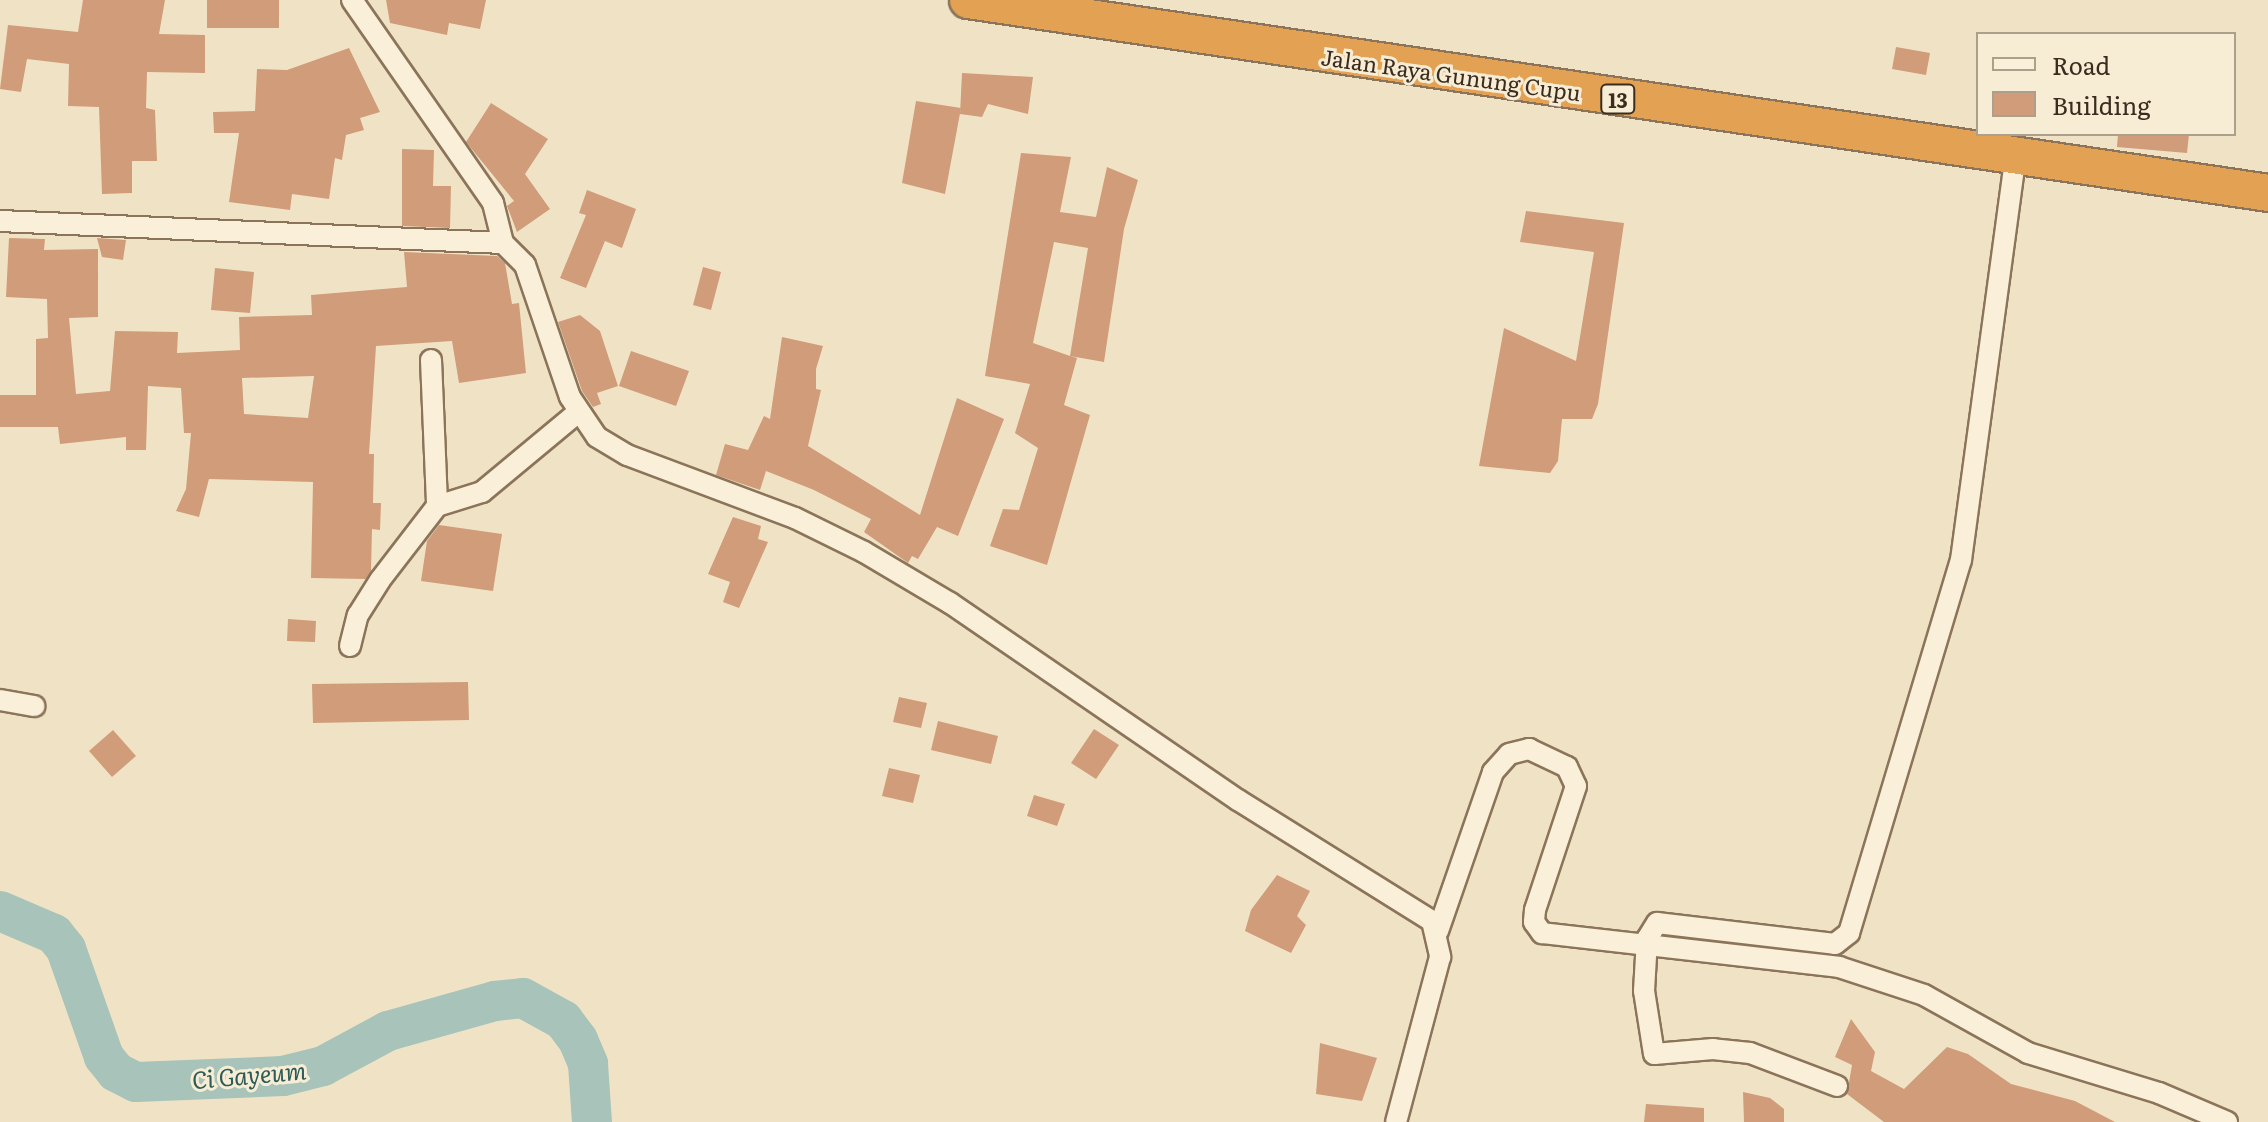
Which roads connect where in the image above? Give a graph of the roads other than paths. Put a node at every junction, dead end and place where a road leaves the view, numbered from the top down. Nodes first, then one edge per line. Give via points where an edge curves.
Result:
1 (352, 0) edge
2 (968, 0) edge
3 (2015, 158) junction
4 (2268, 193) edge
5 (0, 221) edge
6 (503, 243) junction
7 (431, 360) dead end
8 (577, 413) junction
9 (437, 506) junction
10 (350, 646) dead end
11 (0, 700) edge
12 (34, 706) dead end
13 (1438, 931) junction
14 (1648, 937) junction
15 (1837, 1086) dead end
16 (1396, 1122) edge
17 (2227, 1122) edge

1 - 6 street via 493,203
2 - 3 highway, Jalan Raya Gunung Cupu / 13
3 - 4 highway, Jalan Raya Gunung Cupu / 13
3 - 14 street via 1961,560 1849,933 1835,944 1661,923
5 - 6 street
6 - 8 street via 525,265
7 - 9 street
8 - 9 street via 482,492
8 - 13 street via 597,437 627,455 795,518 900,573 1238,800 1423,914
9 - 10 street via 358,615
11 - 12 street
13 - 14 street via 1493,772 1509,754 1529,749 1567,767 1576,786 1535,910 1536,929 1562,939
13 - 16 street via 1440,957
14 - 15 street via 1644,991 1654,1054 1713,1049 1750,1053
14 - 17 street via 1839,967 1924,995 2028,1053 2159,1093

